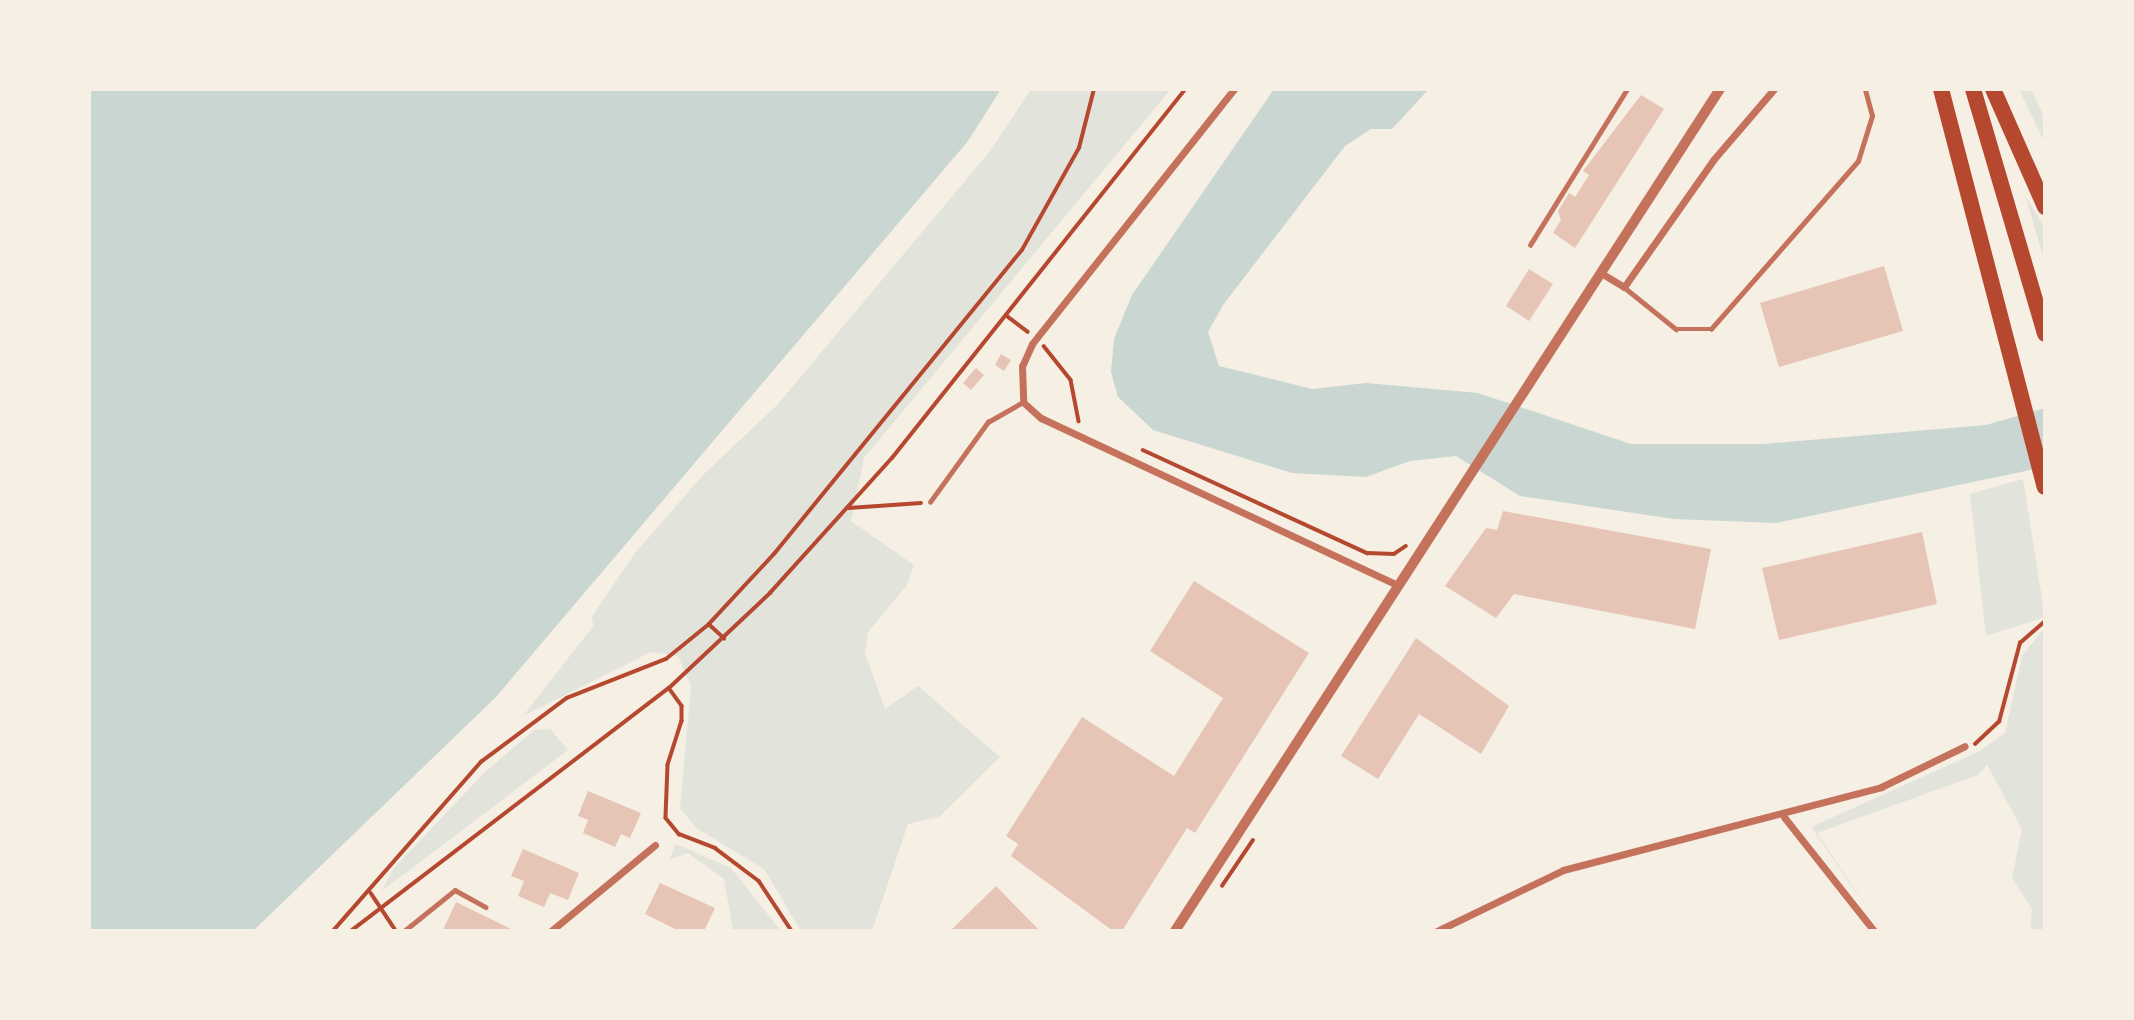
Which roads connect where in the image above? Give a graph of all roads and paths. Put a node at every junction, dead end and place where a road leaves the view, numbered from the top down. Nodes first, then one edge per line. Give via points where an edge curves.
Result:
1 (1094, 89) edge
2 (1186, 89) edge
3 (1234, 89) edge
4 (1627, 89) edge
5 (1720, 89) edge
6 (1774, 89) edge
7 (1866, 89) edge
8 (1941, 89) edge
9 (1973, 89) edge
10 (1993, 89) edge
11 (2045, 207) edge
12 (1530, 245) dead end
13 (1601, 273) junction
14 (1624, 287) junction
15 (1007, 317) junction
16 (2045, 334) edge
17 (1037, 338) junction
18 (1023, 402) junction
19 (1089, 426) dead end
20 (1136, 447) dead end
21 (2045, 487) edge
22 (930, 502) joint
23 (846, 509) junction
24 (1406, 546) dead end
25 (1397, 586) junction
26 (2045, 621) edge
27 (709, 624) junction
28 (724, 638) junction
29 (669, 688) junction
30 (1965, 746) joint
31 (1784, 817) junction
32 (655, 845) dead end
33 (371, 893) junction
34 (486, 907) dead end
35 (379, 909) junction
36 (333, 931) edge
37 (351, 931) edge
38 (397, 931) edge
39 (404, 931) edge
40 (551, 931) edge
41 (792, 931) edge
42 (1175, 931) edge
43 (1437, 931) edge
44 (1874, 931) edge

1 - 27 path via 1079,148 1022,250 824,497
2 - 15 path
3 - 17 street
4 - 12 lane
5 - 13 street
6 - 14 street via 1714,159
7 - 14 lane via 1872,116 1858,161 1711,329 1676,329
8 - 21 highway
9 - 16 highway
10 - 11 highway
13 - 14 street
13 - 25 street
15 - 17 path
15 - 23 path
17 - 18 street via 1022,366
17 - 19 path via 1071,380 1075,418
18 - 22 lane via 988,422
18 - 25 street via 1041,418
20 - 24 path via 1367,553 1394,554
22 - 23 path
23 - 28 path
25 - 42 street
26 - 30 path via 2021,643 1999,722
27 - 28 path
27 - 33 path via 666,659 599,682 527,723 419,827
28 - 29 path
29 - 35 path
29 - 41 path via 682,706 682,721 668,765 666,818 679,834 715,848 759,881
30 - 31 street via 1881,787
31 - 43 street via 1563,870
31 - 44 street
32 - 40 street
33 - 35 path
33 - 36 path
34 - 39 lane via 455,890
35 - 37 path
35 - 38 path

